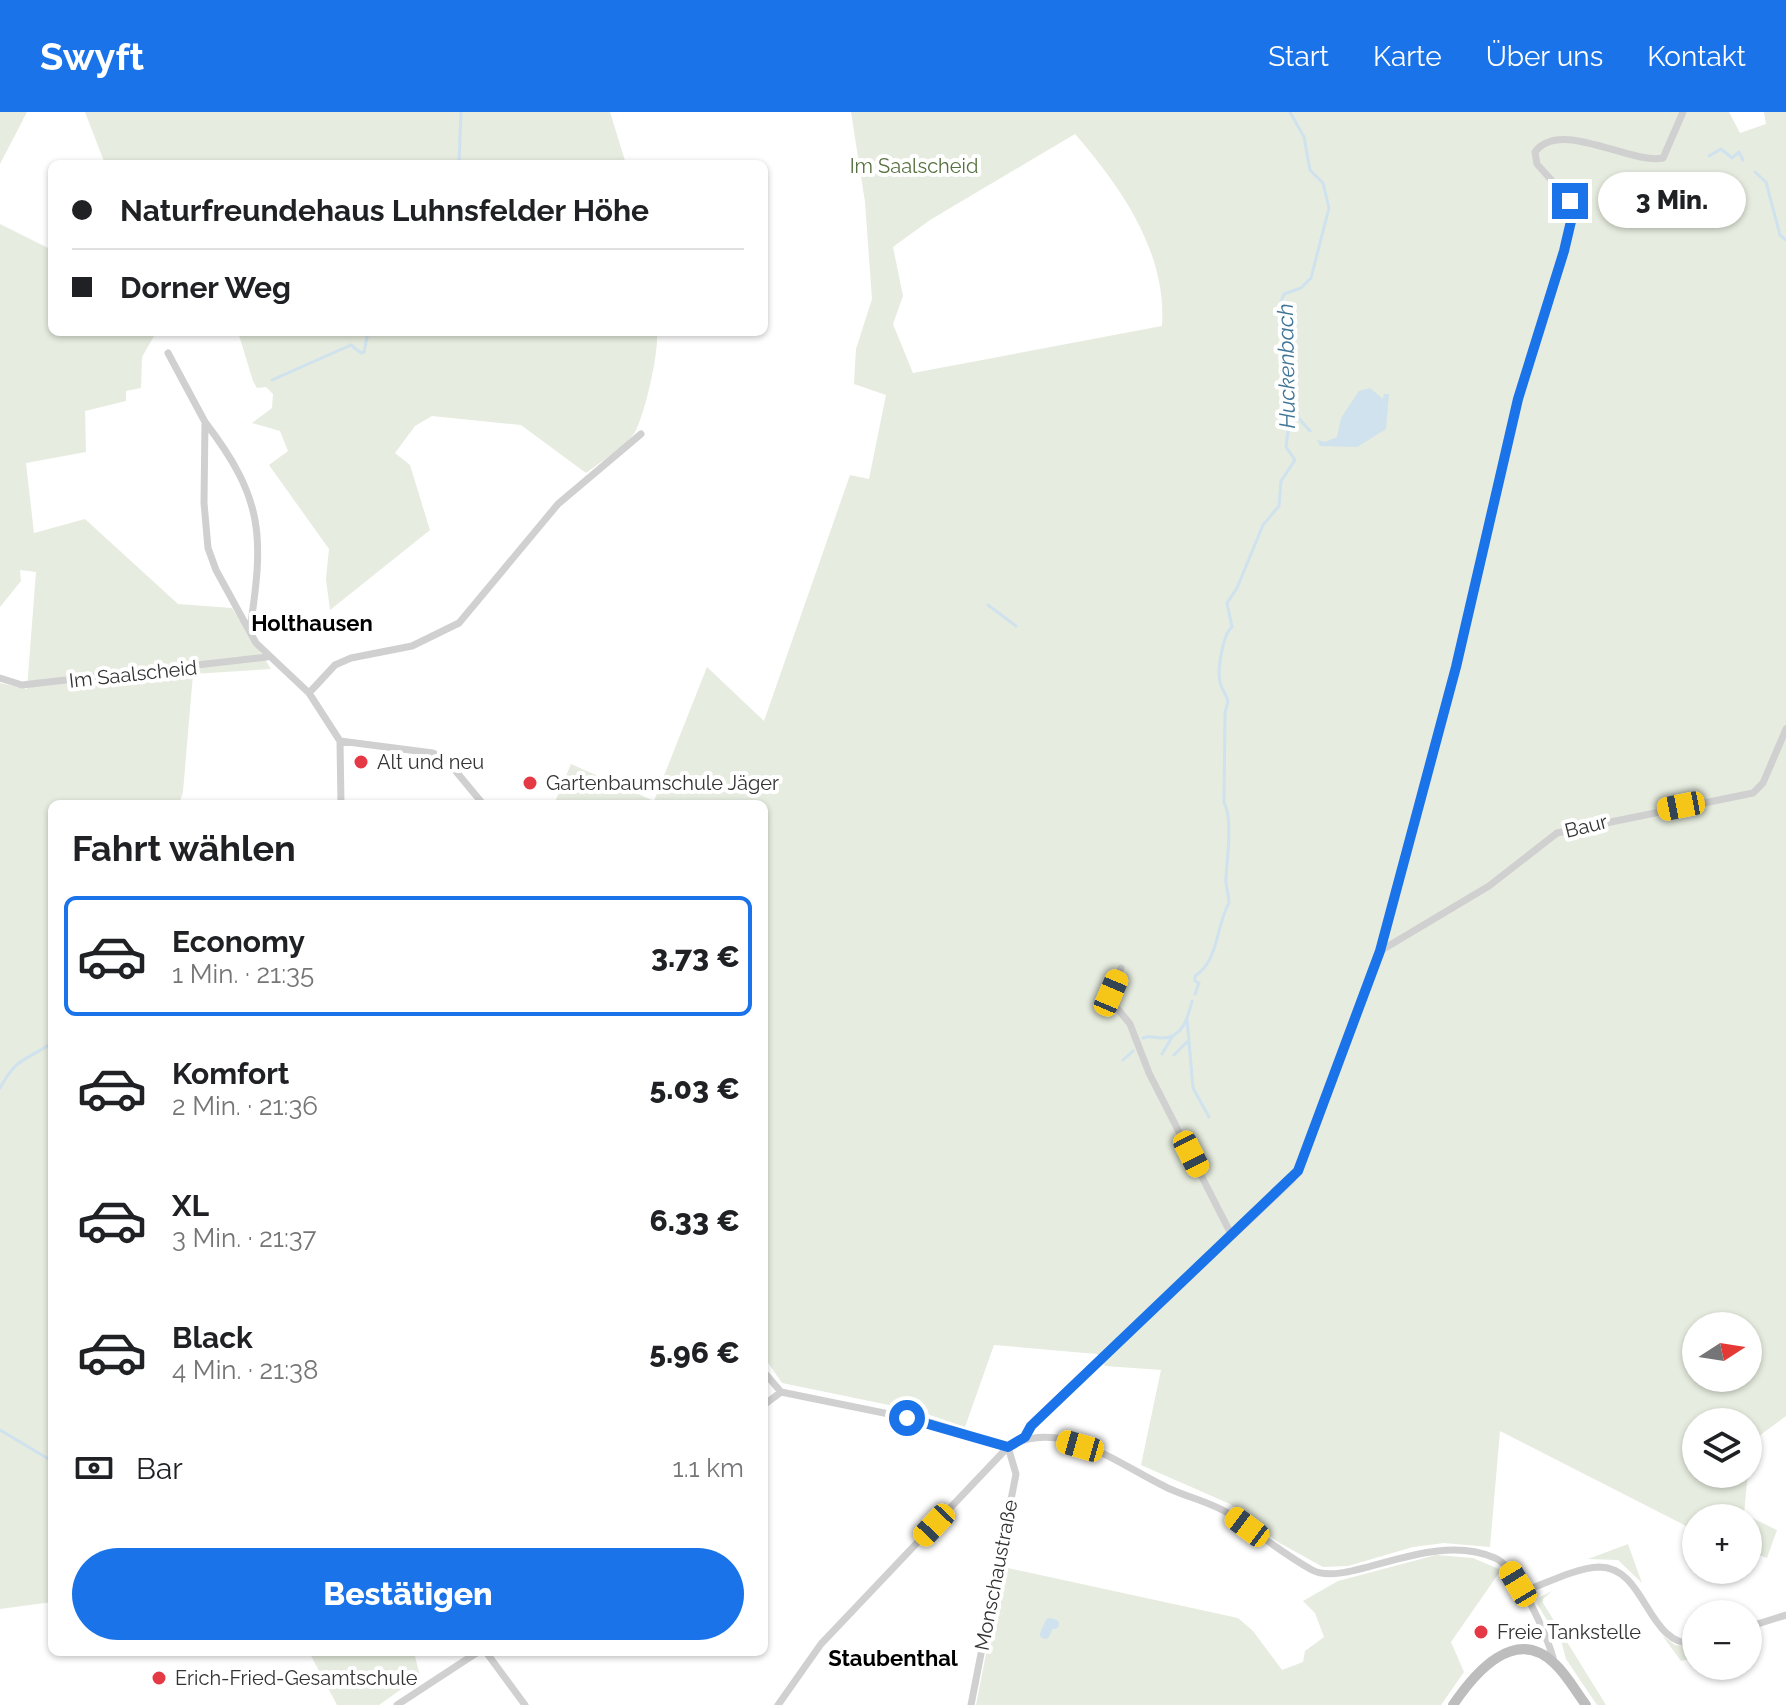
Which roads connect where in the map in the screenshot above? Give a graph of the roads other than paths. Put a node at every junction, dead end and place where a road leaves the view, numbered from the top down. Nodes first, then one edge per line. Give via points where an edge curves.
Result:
1 (1683, 112) edge
2 (168, 353) dead end
3 (205, 422) junction
4 (641, 434) dead end
5 (250, 630) junction
6 (267, 657) junction
7 (0, 678) edge
8 (309, 693) junction
9 (1786, 729) edge
10 (340, 741) junction
11 (341, 800) edge
12 (480, 800) edge
13 (1380, 951) junction
14 (1121, 968) dead end
15 (1232, 1236) junction
16 (768, 1377) edge
17 (781, 1392) junction
18 (768, 1402) edge
19 (1025, 1437) junction
20 (1008, 1447) junction
21 (1522, 1592) junction
22 (1786, 1615) edge
23 (1762, 1623) edge
24 (1682, 1644) edge
25 (472, 1656) edge
26 (489, 1656) edge
27 (1554, 1662) junction
28 (397, 1705) edge
29 (525, 1705) edge
30 (778, 1705) edge
31 (971, 1705) edge
32 (1453, 1705) edge
33 (1586, 1705) edge

1 - 13 street via 1663,158 1560,140 1535,152 1537,164 1570,201 1572,217 1518,399 1456,667
2 - 3 street
3 - 5 street via 208,548
3 - 5 street via 233,458 252,503 260,565
4 - 8 street via 558,504 459,623 412,646 335,665
5 - 6 street
6 - 7 street, Im Saalscheid via 22,685
6 - 8 street
8 - 10 street
9 - 13 street, Baur via 1763,783 1753,793 1562,831 1489,886
10 - 11 street
10 - 12 street via 433,753 449,763
13 - 15 street via 1298,1171
14 - 15 street via 1112,1002 1130,1024 1149,1073
15 - 19 street
16 - 17 street
17 - 18 street
17 - 20 street via 933,1423
19 - 20 street
19 - 21 street via 1038,1435 1108,1454 1148,1478 1229,1513 1316,1572 1338,1574 1422,1551 1475,1551 1503,1563
20 - 30 street via 821,1644
20 - 31 street, Monschaustraße via 1016,1474
21 - 24 street via 1592,1568 1612,1569 1627,1580 1668,1637
21 - 27 street
22 - 23 street
25 - 28 street
26 - 29 street
27 - 32 main road via 1527,1652 1500,1655 1476,1672
27 - 33 main road

